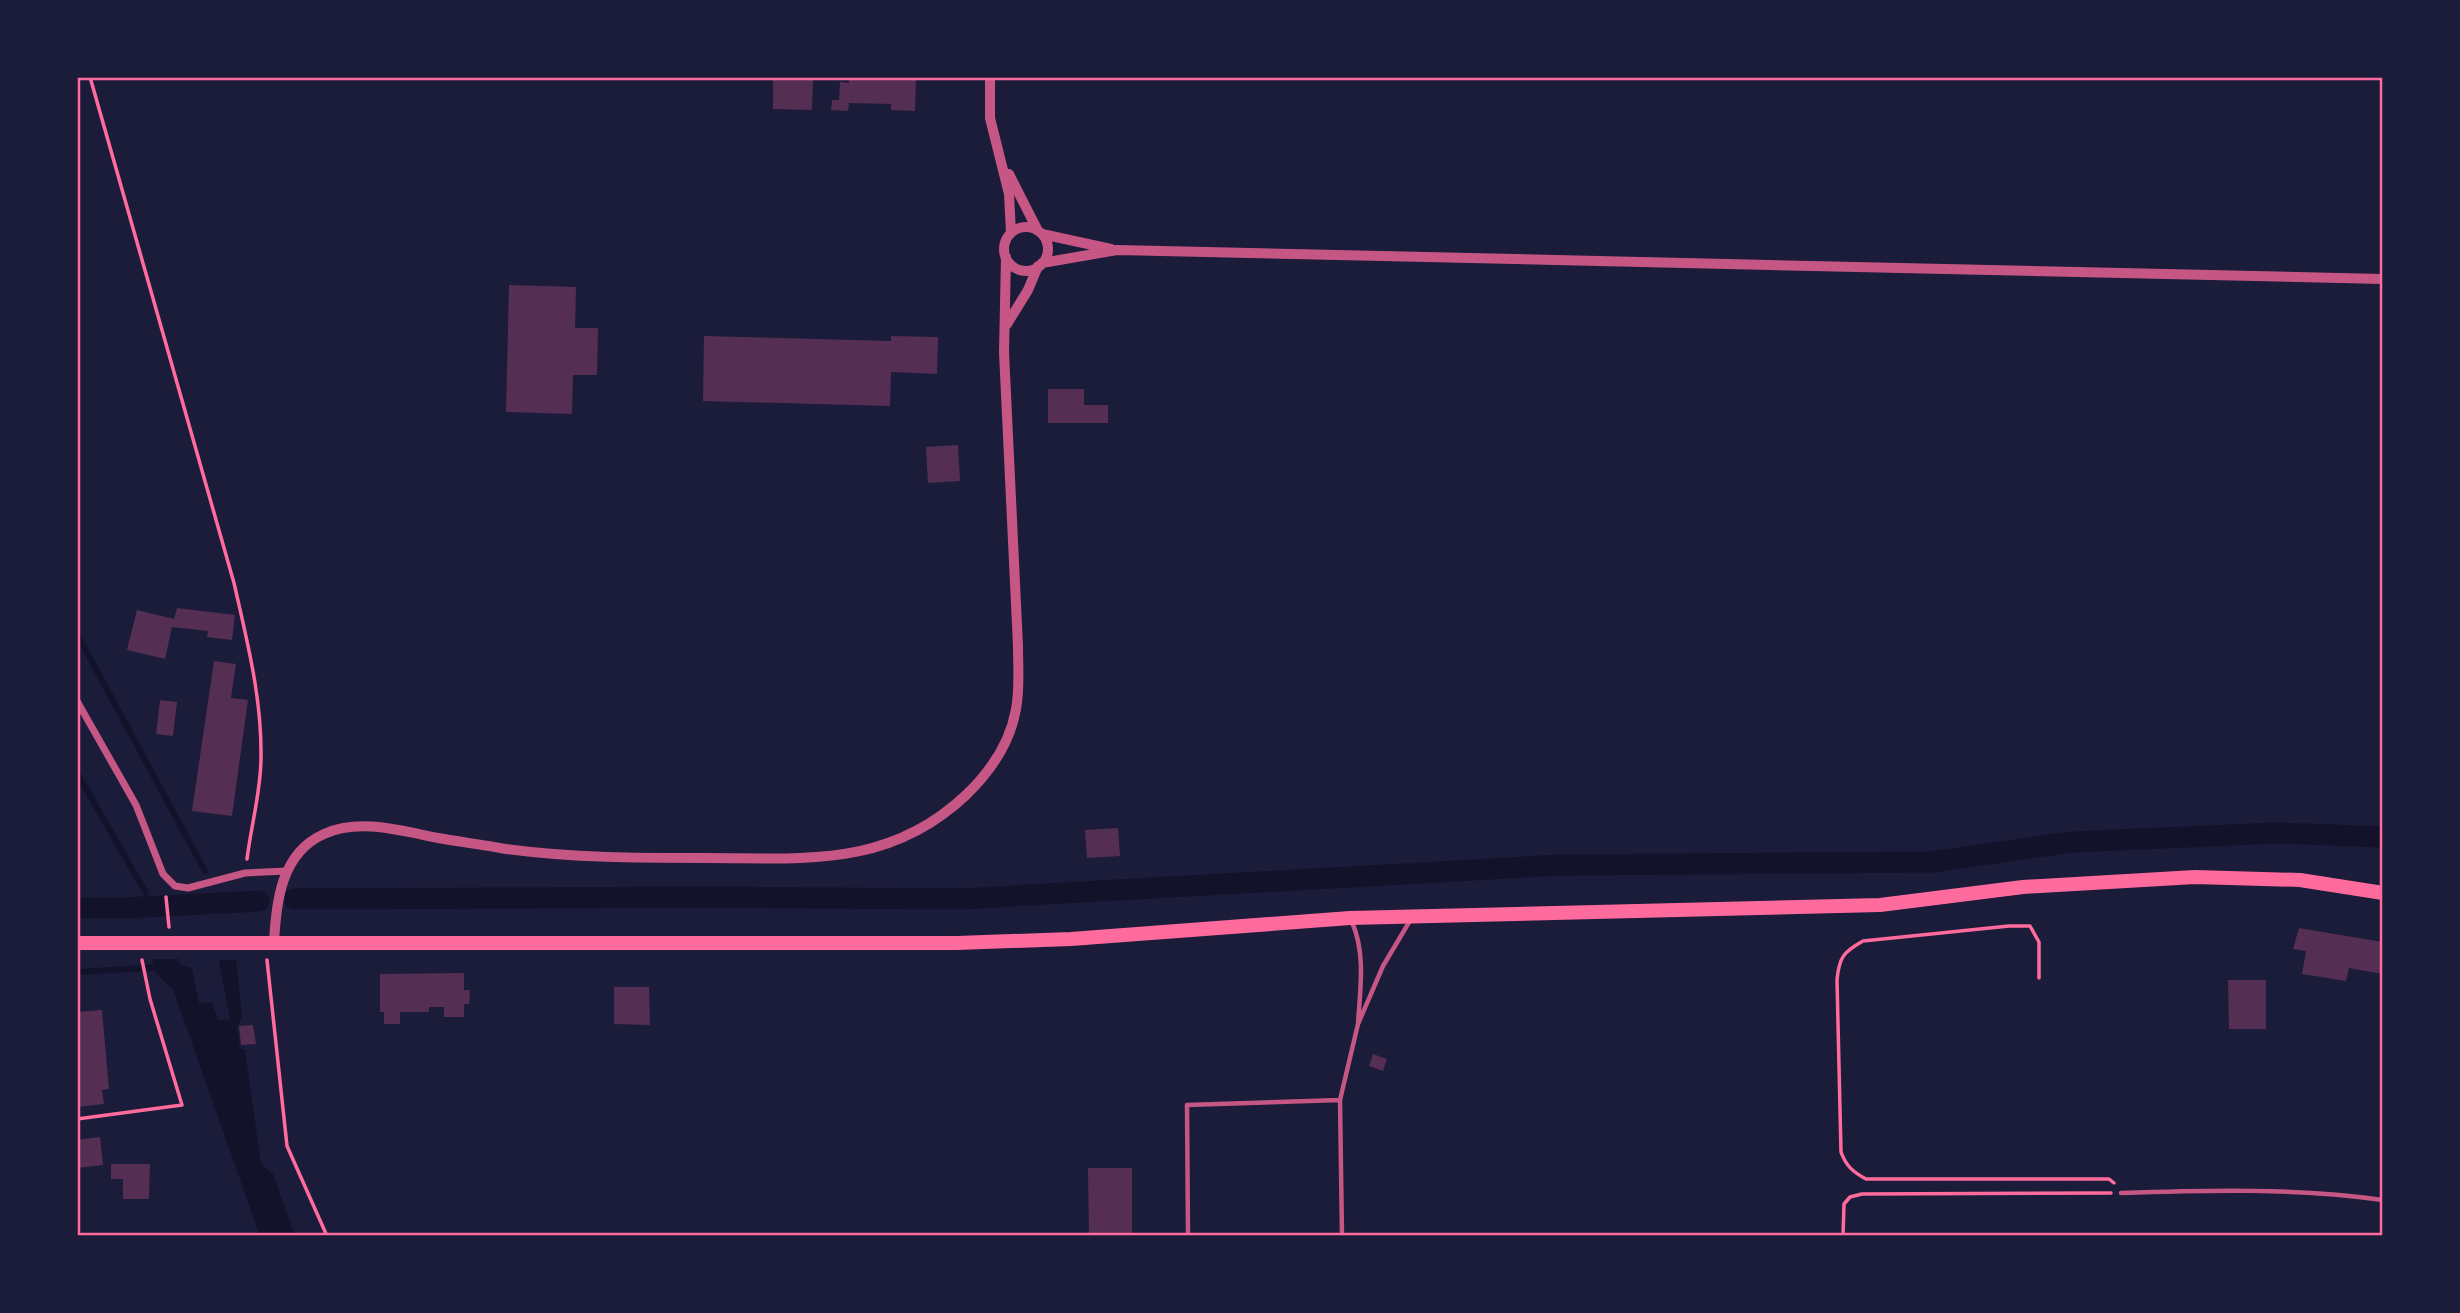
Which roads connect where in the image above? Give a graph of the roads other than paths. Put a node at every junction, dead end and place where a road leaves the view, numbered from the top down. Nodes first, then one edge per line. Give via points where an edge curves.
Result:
1 (990, 77) edge
2 (1000, 157) junction
3 (1040, 232) junction
4 (1011, 233) junction
5 (1117, 250) junction
6 (1006, 257) junction
7 (1040, 265) junction
8 (2383, 279) edge
9 (1005, 326) junction
10 (77, 701) edge
11 (287, 871) junction
12 (2383, 892) edge
13 (1413, 915) junction
14 (1350, 918) junction
15 (271, 939) junction
16 (77, 943) edge
17 (1358, 1024) junction
18 (1340, 1100) junction
19 (2121, 1193) road end
20 (2383, 1200) edge
21 (1188, 1236) edge
22 (1342, 1236) edge

1 - 2 street via 990,118
2 - 3 street
2 - 4 street via 1009,194
3 - 4 street via 1027,227
3 - 5 street
3 - 7 street via 1047,252
4 - 6 street via 1004,244
5 - 7 street
5 - 8 street
6 - 7 street via 1020,270
6 - 9 street
7 - 9 street
9 - 11 street via 1017,706 1010,731 989,769 941,817 880,847 784,858 568,855 349,827 315,839
10 - 11 street via 136,806 163,874 175,886 188,888 245,873
11 - 15 street
12 - 13 main road via 2300,880 2195,877 2023,887 1859,906
13 - 14 main road
13 - 17 lane via 1383,966
14 - 15 main road via 957,943
14 - 17 lane via 1358,938 1362,975
15 - 16 main road
17 - 18 lane
18 - 21 lane via 1187,1105
18 - 22 lane
19 - 20 lane via 2333,1193

